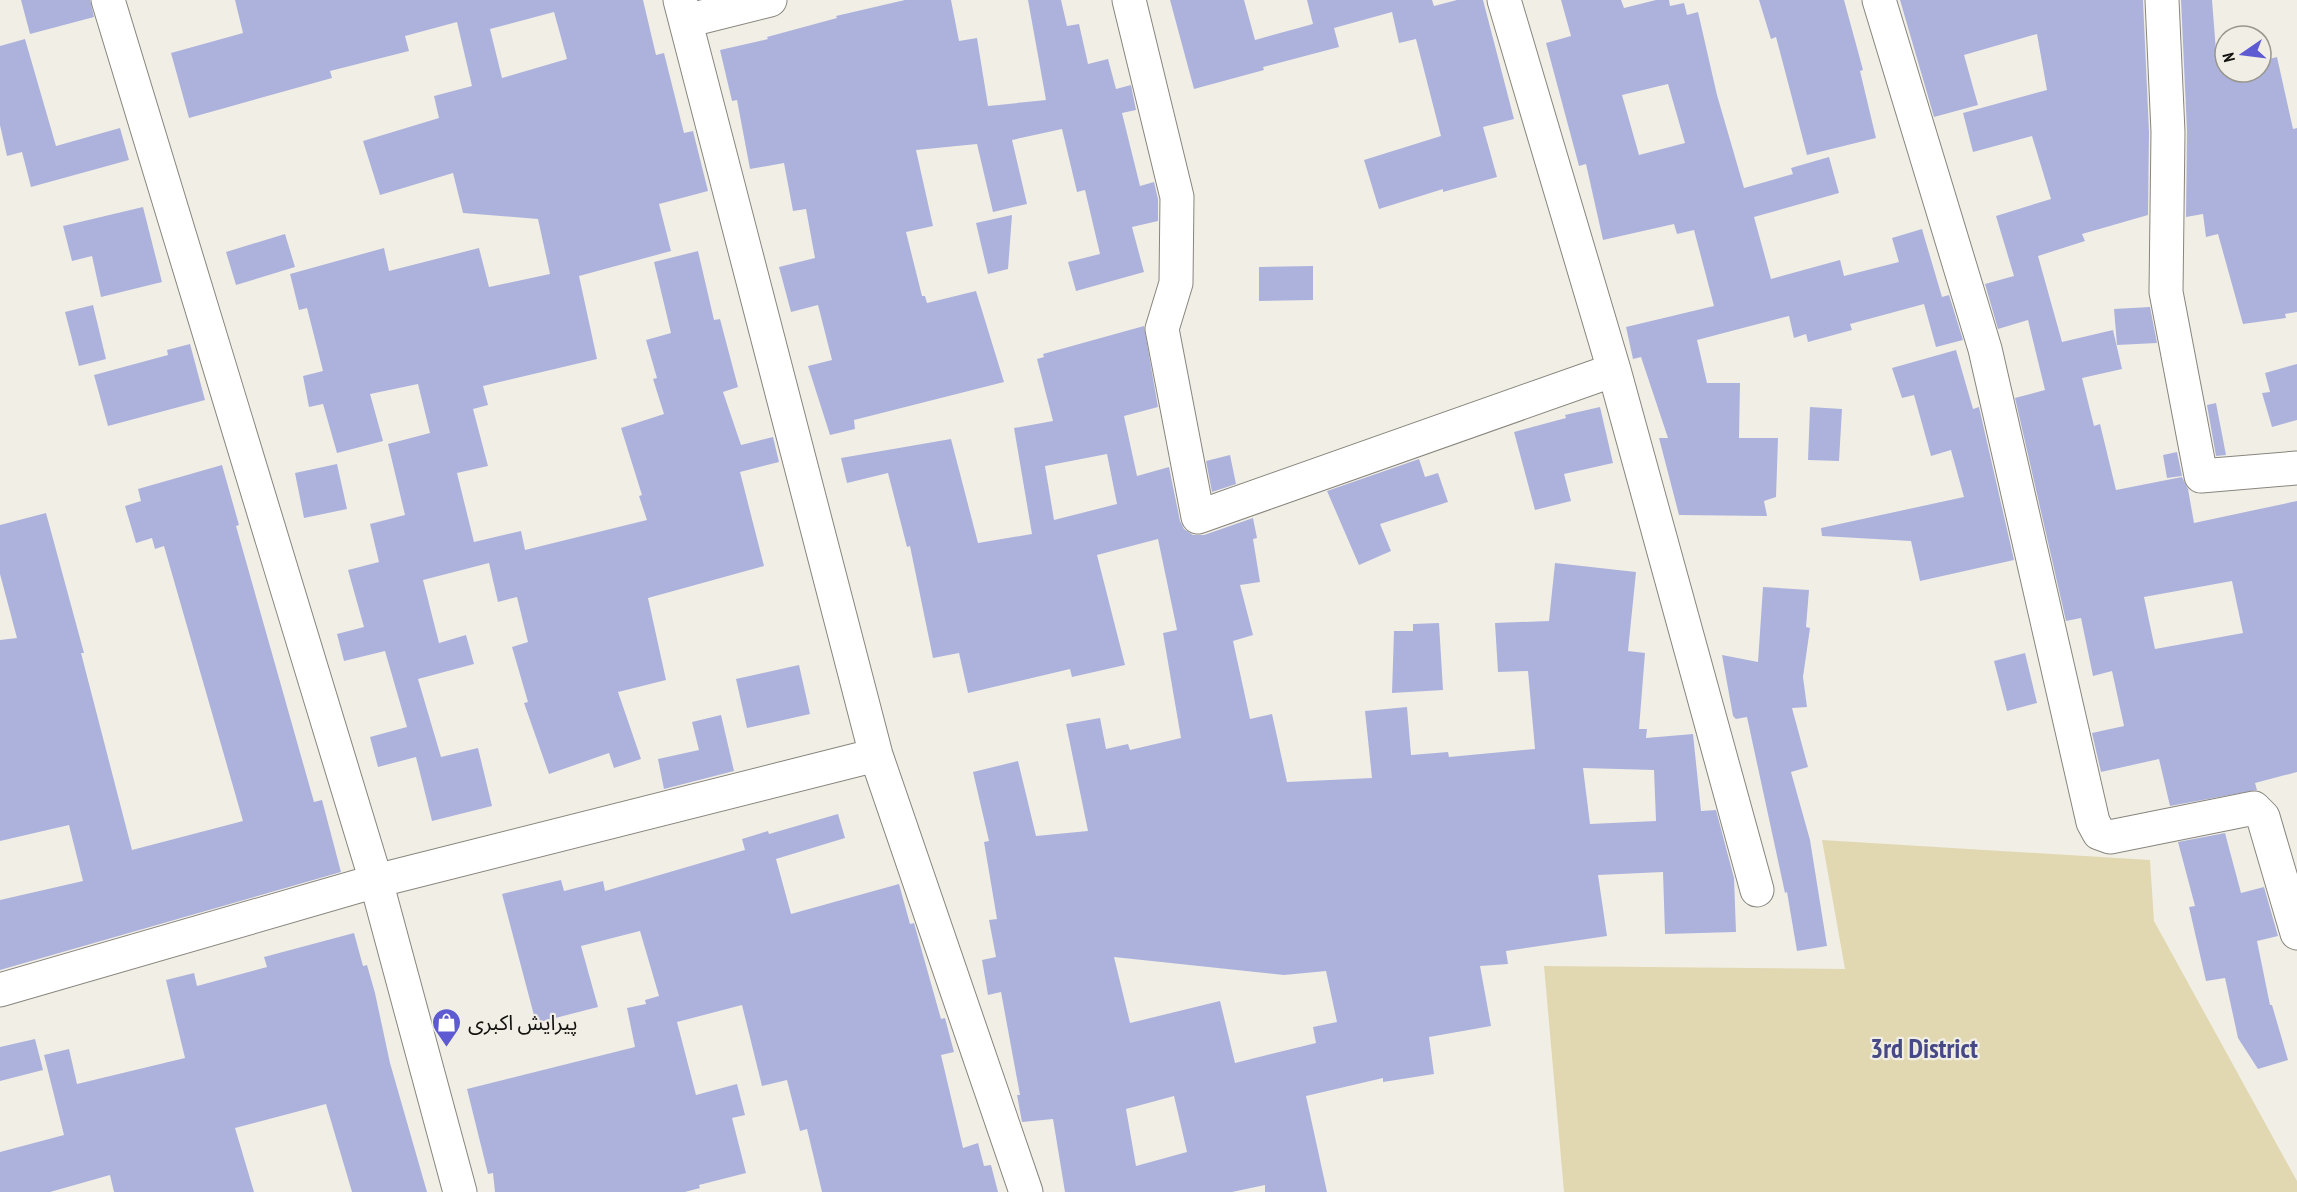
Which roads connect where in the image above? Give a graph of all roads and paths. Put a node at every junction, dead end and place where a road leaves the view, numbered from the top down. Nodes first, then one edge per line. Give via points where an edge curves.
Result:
1 (108, 0) edge
2 (770, 0) edge
3 (1129, 0) edge
4 (1504, 0) edge
5 (1879, 0) edge
6 (2162, 0) edge
7 (683, 11) edge
8 (1614, 370) junction
9 (2297, 468) edge
10 (876, 755) junction
11 (376, 881) junction
12 (1757, 890) dead end
13 (2297, 933) edge
14 (0, 990) edge
15 (460, 1192) edge
16 (1026, 1192) edge

1 - 11 street
2 - 7 street
3 - 8 street via 1177,197 1176,283 1162,330 1197,518
4 - 8 street
5 - 13 street via 1985,349 2093,822 2099,833 2110,837 2254,808 2263,817
6 - 9 street via 2168,132 2166,292 2202,476
7 - 10 street
8 - 12 street
10 - 11 street
10 - 16 street
11 - 14 street
11 - 15 street

